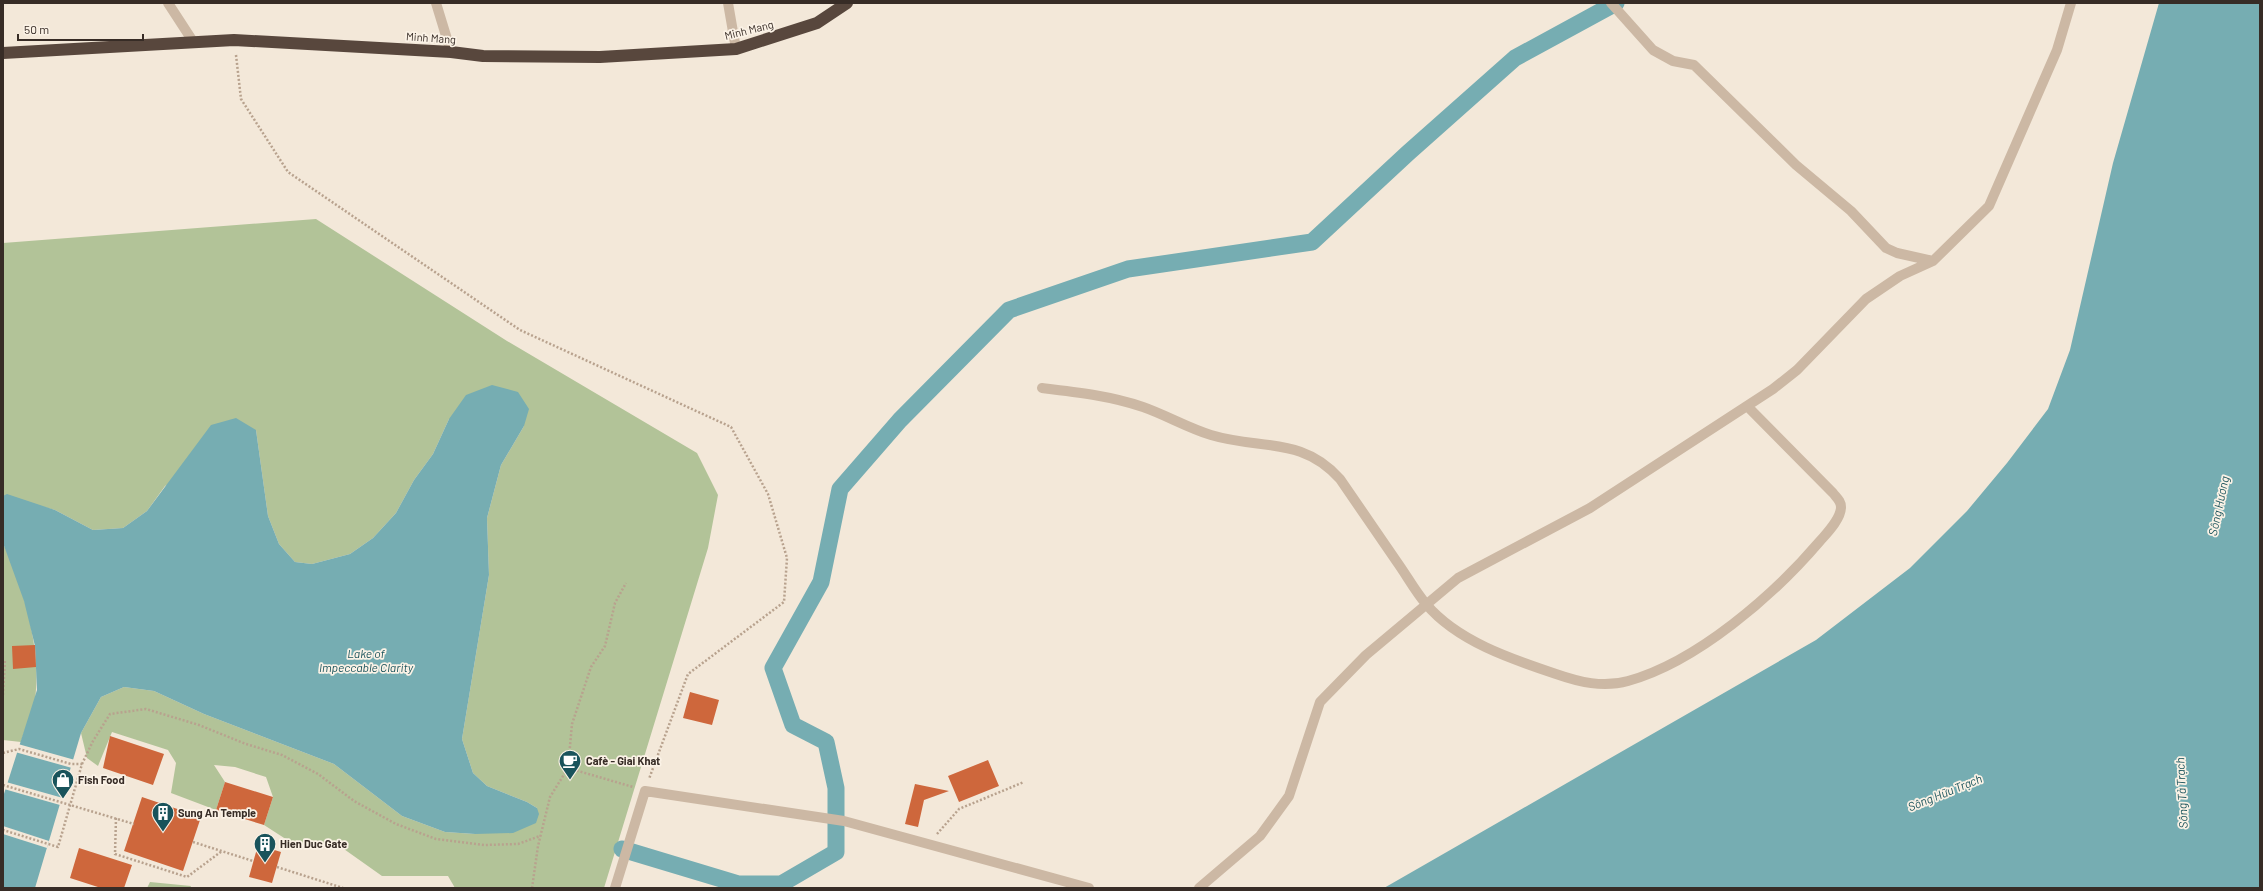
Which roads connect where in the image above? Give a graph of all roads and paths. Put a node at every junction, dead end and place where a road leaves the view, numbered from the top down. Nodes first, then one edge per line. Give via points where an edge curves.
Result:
1 (168, 3) edge
2 (436, 3) edge
3 (728, 3) edge
4 (847, 3) edge
5 (1611, 3) edge
6 (2071, 3) edge
7 (234, 40) junction
8 (194, 43) junction
9 (736, 49) junction
10 (451, 52) junction
11 (3, 53) edge
12 (1933, 260) junction
13 (1042, 388) dead end
14 (1748, 407) junction
15 (626, 583) dead end
16 (1427, 604) junction
17 (5, 659) dead end
18 (3, 695) edge
19 (3, 754) edge
20 (82, 764) junction
21 (568, 768) junction
22 (1024, 782) dead end
23 (3, 785) edge
24 (645, 790) junction
25 (71, 804) junction
26 (116, 818) junction
27 (134, 824) dead end
28 (3, 830) edge
29 (540, 836) junction
30 (193, 842) dead end
31 (929, 843) junction
32 (222, 850) junction
33 (253, 861) dead end
34 (277, 867) dead end
35 (343, 888) edge
36 (532, 888) edge
37 (615, 888) edge
38 (1082, 888) edge
39 (1199, 888) edge

1 - 8 street
2 - 10 street
3 - 9 street
4 - 9 highway, Minh Mang via 817,23
5 - 12 street via 1653,50 1673,61 1694,65 1796,165 1851,211 1886,248 1897,254
6 - 12 street via 2057,50 1989,206
7 - 8 highway, Minh Mang
7 - 10 highway, Minh Mang
7 - 24 path via 241,99 288,172 520,330 731,427 764,487 787,558 784,602 688,674
8 - 11 highway, Minh Mang
9 - 10 highway, Minh Mang via 600,57 483,56
12 - 14 street via 1900,276 1866,299 1797,370
13 - 16 street via 1092,394 1135,405 1211,435 1290,448 1317,458 1340,479
14 - 16 street via 1590,508 1458,578
14 - 16 street via 1833,493 1840,502 1841,509 1830,528 1807,555 1750,612 1687,654 1657,671 1628,682 1599,685 1582,682 1496,651 1459,631
15 - 21 path via 615,603 605,646 591,667 572,724
16 - 39 street via 1366,655 1320,702 1289,796 1260,836
17 - 18 path
19 - 20 path via 18,749 72,764
20 - 25 path
20 - 29 path via 110,714 146,709 282,755 318,774 354,801 396,824 436,839 484,845 518,844
21 - 24 path
21 - 29 path via 550,797
22 - 31 path via 959,810
23 - 25 path
24 - 31 street via 844,821
24 - 37 street
25 - 26 path
25 - 28 path via 58,848
26 - 27 path
26 - 32 path via 115,854 187,877
29 - 36 path
30 - 32 path
31 - 38 street
32 - 33 path
34 - 35 path

